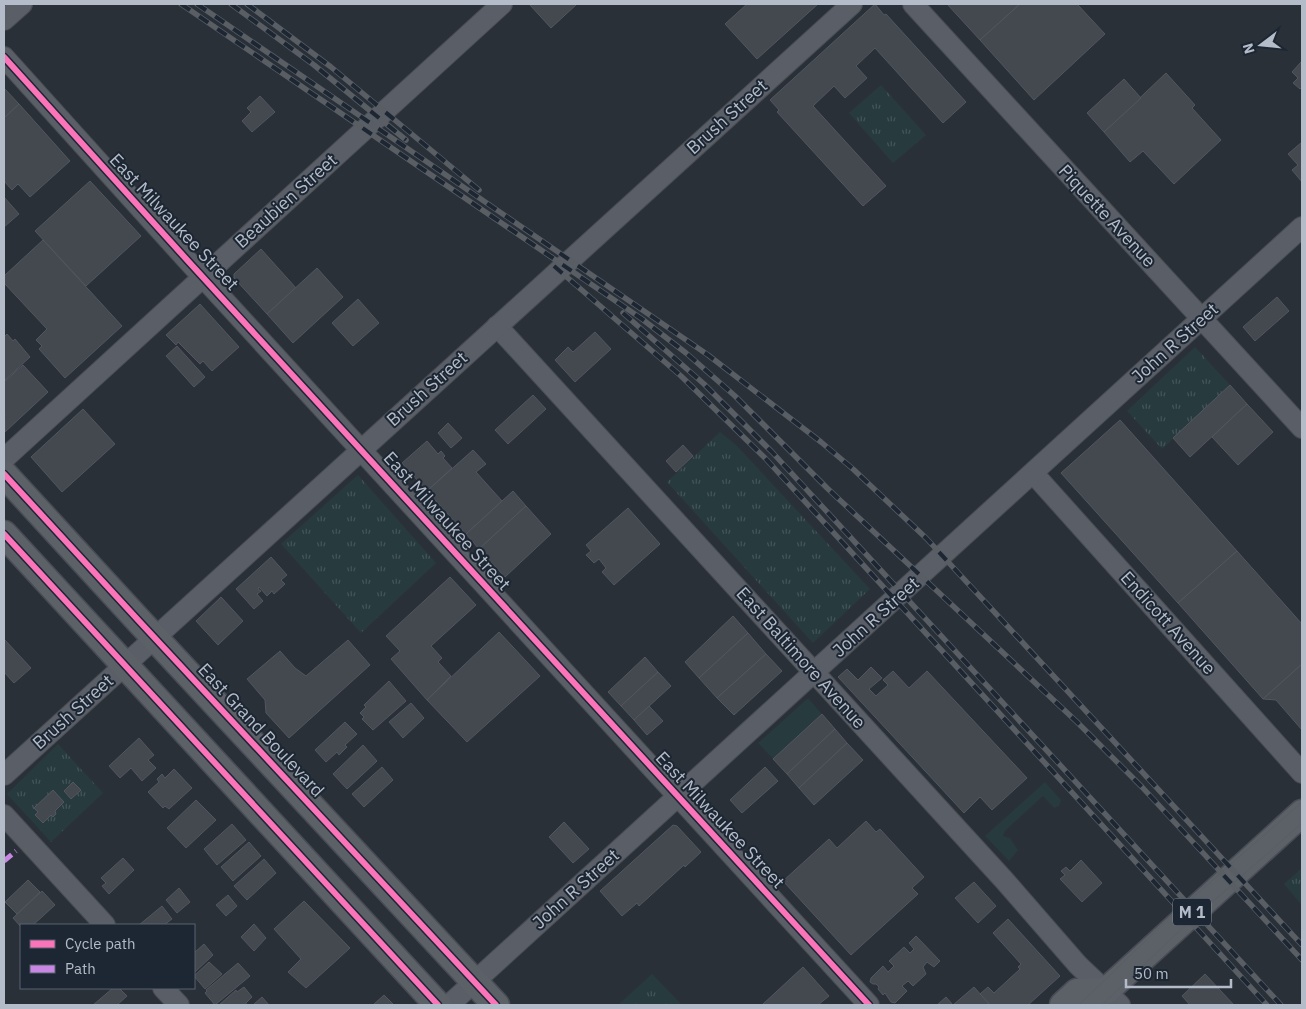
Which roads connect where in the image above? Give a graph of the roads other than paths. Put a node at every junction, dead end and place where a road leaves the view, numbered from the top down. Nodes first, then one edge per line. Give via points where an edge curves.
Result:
1 (22, 4) edge
2 (502, 4) edge
3 (852, 4) edge
4 (913, 4) edge
5 (4, 20) edge
6 (4, 57) edge
7 (1302, 227) edge
8 (204, 276) junction
9 (1202, 319) junction
10 (496, 326) junction
11 (1302, 428) edge
12 (361, 449) junction
13 (4, 459) edge
14 (1033, 473) junction
15 (4, 474) edge
16 (4, 534) edge
17 (154, 638) junction
18 (125, 665) junction
19 (814, 673) junction
20 (262, 753) junction
21 (1302, 773) edge
22 (4, 775) edge
23 (230, 780) junction
24 (677, 797) junction
25 (1302, 813) edge
26 (4, 815) edge
27 (362, 860) junction
28 (320, 877) junction
29 (104, 924) edge
30 (475, 982) junction
31 (164, 989) edge
32 (1110, 1000) edge
33 (179, 1005) edge
34 (438, 1005) edge
35 (449, 1005) edge
36 (496, 1005) edge
37 (869, 1005) edge
38 (1063, 1005) edge

1 - 5 street
2 - 8 street, Beaubien Street
3 - 10 street, Brush Street
4 - 9 street, Piquette Avenue
6 - 8 street, East Milwaukee Street
7 - 9 street, John R Street
8 - 12 street, East Milwaukee Street
8 - 13 street, Beaubien Street
9 - 11 street, Piquette Avenue
9 - 14 street, John R Street
10 - 12 street, Brush Street
10 - 19 street, East Baltimore Avenue
12 - 17 street, Brush Street
12 - 24 street, East Milwaukee Street
14 - 19 street, John R Street
14 - 21 street, Endicott Avenue
15 - 17 main road, East Grand Boulevard
16 - 18 main road
17 - 18 street, Brush Street
17 - 20 main road, East Grand Boulevard
18 - 22 street, Brush Street
18 - 23 main road
19 - 24 street, John R Street
19 - 32 street, East Baltimore Avenue
20 - 23 main road via 241,760
20 - 27 main road, East Grand Boulevard
23 - 28 main road
24 - 30 street, John R Street
24 - 37 street, East Milwaukee Street
25 - 32 main road, M 1
26 - 29 street
27 - 28 main road via 362,870 352,885 334,887
27 - 30 main road, East Grand Boulevard
28 - 34 main road
30 - 35 street, John R Street
30 - 36 main road, East Grand Boulevard
31 - 33 street
32 - 38 main road via 1077,992

